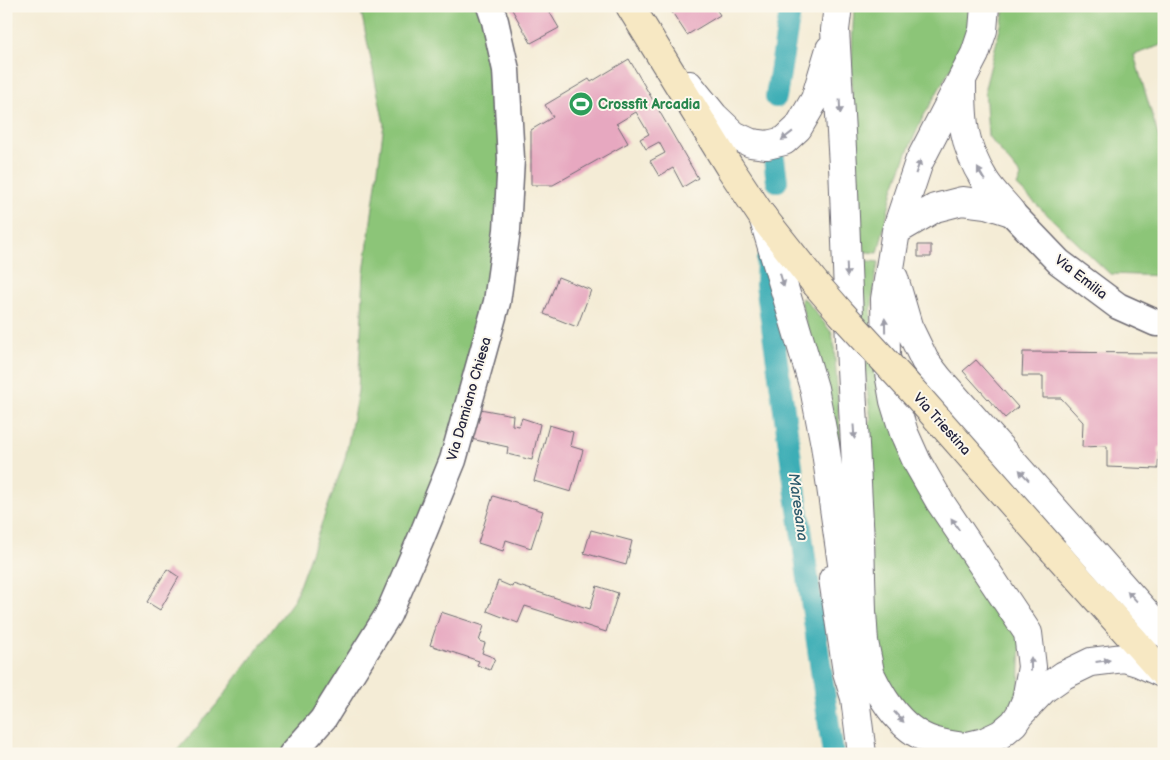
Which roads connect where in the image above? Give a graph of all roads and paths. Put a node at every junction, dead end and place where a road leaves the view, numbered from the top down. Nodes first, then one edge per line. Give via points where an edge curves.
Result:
1 (490, 6) edge
2 (630, 6) edge
3 (985, 6) edge
4 (837, 18) edge
5 (654, 46) junction
6 (962, 79) junction
7 (1011, 212) junction
8 (762, 216) junction
9 (896, 231) junction
10 (891, 264) junction
11 (795, 323) junction
12 (1164, 323) edge
13 (1164, 633) edge
14 (866, 658) junction
15 (1164, 674) edge
16 (855, 698) junction
17 (1020, 714) junction
18 (956, 750) edge
19 (292, 754) edge
20 (862, 754) edge

1 - 19 street, Via Damiano Chiesa via 506,70 511,159 497,302 453,460 388,615 323,719
2 - 5 main road, Via Triestina
3 - 6 street via 983,30
4 -> 5 street via 815,100 798,128 784,141 766,145 751,143 734,135
4 -> 14 street via 850,368
5 - 8 main road, Via Triestina
7 -> 6 street via 985,180 966,143
9 -> 6 street via 919,162
7 - 9 street via 962,201 935,208
7 - 12 street, Via Emilia via 1059,262 1118,306 1156,323
8 -> 11 street
8 - 15 main road, Via Triestina, bridge via 841,313
9 - 10 street
13 -> 10 street via 939,379 908,326
17 -> 10 street via 1032,666 1028,633 940,502 917,462 894,400 886,356 885,299
11 - 14 street via 814,388 825,445 850,616
11 - 16 street via 847,672
14 - 16 street
14 -> 18 street via 884,700 900,719 917,734
17 -> 15 street via 1044,689 1091,662 1124,658
16 - 20 street
17 - 18 street via 1001,734

